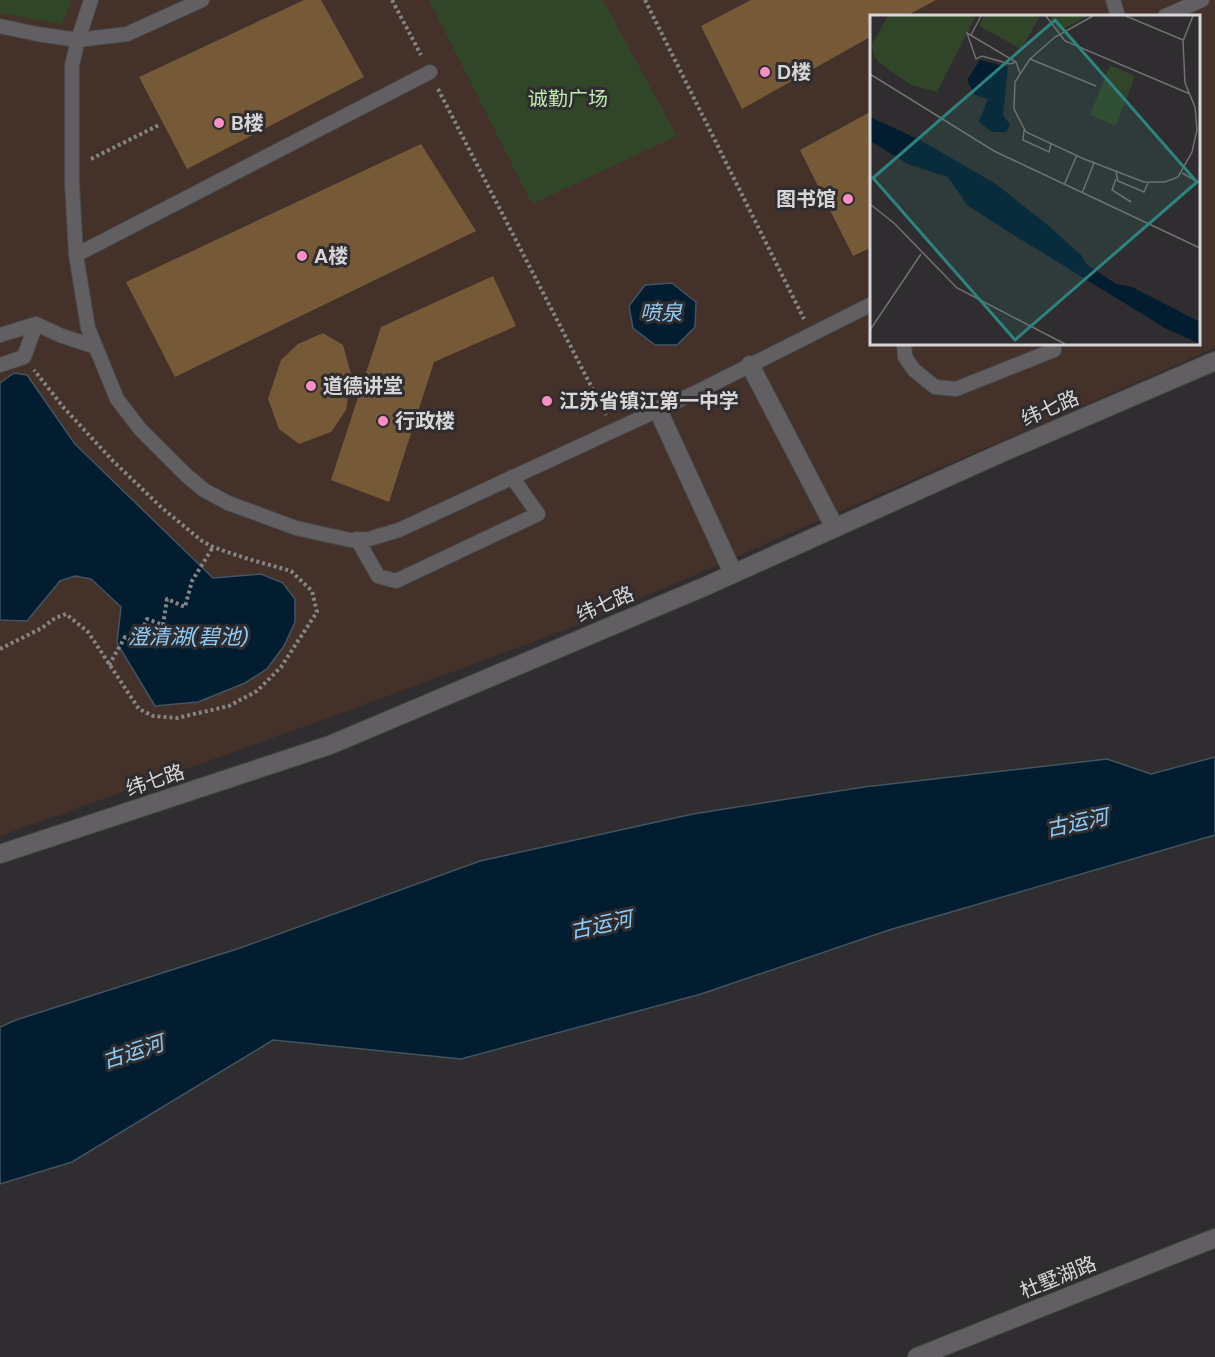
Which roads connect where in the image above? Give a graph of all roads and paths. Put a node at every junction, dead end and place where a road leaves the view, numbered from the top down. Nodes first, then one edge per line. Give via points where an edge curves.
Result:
1 (91, 0) edge
2 (202, 0) edge
3 (393, 0) edge
4 (645, 0) edge
5 (1113, 0) edge
6 (1202, 0) edge
7 (1118, 15) edge
8 (1167, 15) edge
9 (0, 26) edge
10 (78, 40) junction
11 (430, 72) junction
12 (159, 125) dead end
13 (72, 169) junction
14 (76, 255) junction
15 (870, 305) edge
16 (36, 324) junction
17 (811, 334) junction
18 (0, 335) edge
19 (904, 345) edge
20 (96, 347) junction
21 (1054, 350) dead end
22 (24, 357) junction
23 (1215, 361) edge
24 (0, 365) edge
25 (750, 365) junction
26 (658, 410) junction
27 (614, 430) junction
28 (512, 477) junction
29 (836, 528) junction
30 (357, 539) junction
31 (213, 547) junction
32 (733, 573) junction
33 (0, 649) edge
34 (110, 665) junction
35 (0, 854) edge
36 (1215, 1238) edge
37 (917, 1357) edge

1 - 10 lane
2 - 10 lane via 126,34
3 - 11 path
4 - 17 path
5 - 7 lane
6 - 8 lane
9 - 10 lane
10 - 13 lane via 72,65
11 - 14 lane
11 - 27 path
12 - 13 path
13 - 14 lane
14 - 20 lane via 88,328
15 - 17 lane
16 - 18 lane
16 - 20 lane
16 - 22 lane
17 - 25 lane
19 - 21 lane via 905,357 914,370 935,387 956,389
20 - 30 lane via 117,399 172,463 204,490 296,528
22 - 24 lane
22 - 31 path via 113,461 162,508
23 - 29 street, 纬七路
25 - 26 lane
25 - 29 street
26 - 27 lane
26 - 32 street
27 - 28 lane
28 - 30 lane via 399,530
28 - 30 lane via 538,514 396,581 378,576
29 - 32 street, 纬七路
31 - 34 path via 192,581 185,607 167,599 163,625 147,619 137,644 124,637
31 - 34 path via 291,571 312,591 317,612 280,667 257,691 229,706 177,718 153,716 139,709
32 - 35 street, 纬七路 via 330,745
33 - 34 path via 66,614 88,632
36 - 37 street, 杜墅湖路

